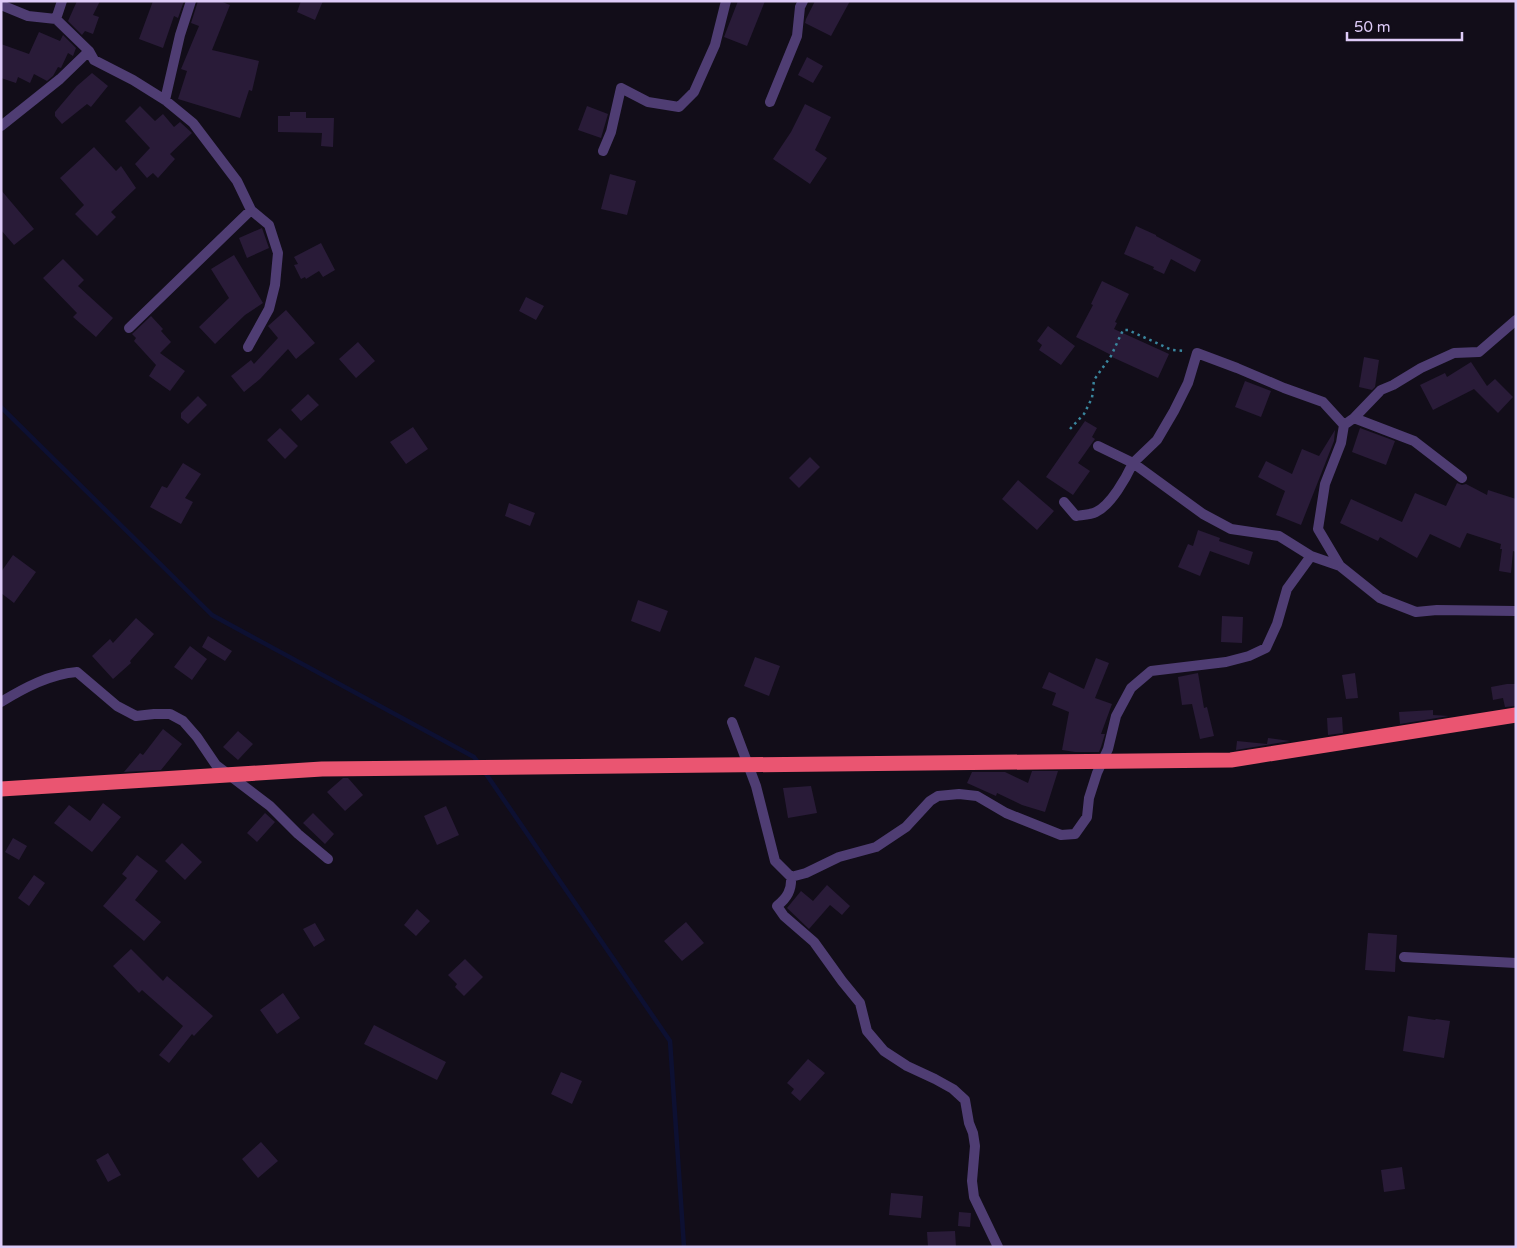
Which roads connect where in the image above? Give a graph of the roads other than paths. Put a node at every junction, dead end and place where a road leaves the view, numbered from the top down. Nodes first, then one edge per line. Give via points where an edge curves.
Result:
1 (62, 1) edge
2 (192, 1) edge
3 (726, 1) edge
4 (803, 1) edge
5 (1, 5) edge
6 (56, 19) junction
7 (89, 51) junction
8 (165, 100) junction
9 (770, 102) dead end
10 (1, 126) edge
11 (603, 151) dead end
12 (251, 210) junction
13 (1516, 320) edge
14 (128, 328) dead end
15 (248, 347) dead end
16 (1354, 418) junction
17 (1344, 425) junction
18 (1098, 446) dead end
19 (1133, 463) junction
20 (1462, 478) dead end
21 (1064, 502) dead end
22 (1311, 556) junction
23 (1340, 566) junction
24 (1516, 611) edge
25 (1, 702) edge
26 (1516, 715) edge
27 (732, 722) dead end
28 (1, 789) edge
29 (328, 859) dead end
30 (791, 877) junction
31 (1404, 957) dead end
32 (1516, 963) edge
33 (998, 1247) edge

1 - 6 street
2 - 8 street via 180,35
3 - 11 street via 715,44 694,92 679,107 648,102 621,88
4 - 9 street via 797,36
5 - 6 street via 28,16
6 - 7 street
7 - 8 street via 94,60
7 - 10 street
8 - 12 street via 193,122 237,181
12 - 14 street
12 - 15 street via 269,224 278,253 269,309
13 - 16 street via 1479,352 1454,353 1381,390
16 - 17 street
16 - 20 street via 1414,442
17 - 19 street via 1323,402 1197,353 1188,383 1174,411 1157,440
17 - 23 street via 1341,443 1325,484 1318,529
18 - 19 street
19 - 21 street via 1110,500 1096,512 1076,516
19 - 22 street via 1202,514 1231,529 1280,536
22 - 23 street
22 - 30 street via 1287,589 1266,648 1226,662 1151,671 1131,688 1116,716 1108,749 1089,798 1087,817 1076,834 1061,835 1006,813 977,796 938,796 906,827 876,847 840,857
23 - 24 street via 1380,598 1416,612
25 - 29 street via 63,673 77,672 117,706 136,716 170,714 183,721 216,765 270,806
26 - 28 highway via 1231,760 322,769
27 - 30 street via 756,786 775,861
30 - 33 street via 790,892 778,906 784,916 814,942 860,1004 866,1031 884,1051 954,1089 965,1100 975,1146 974,1197
31 - 32 street

